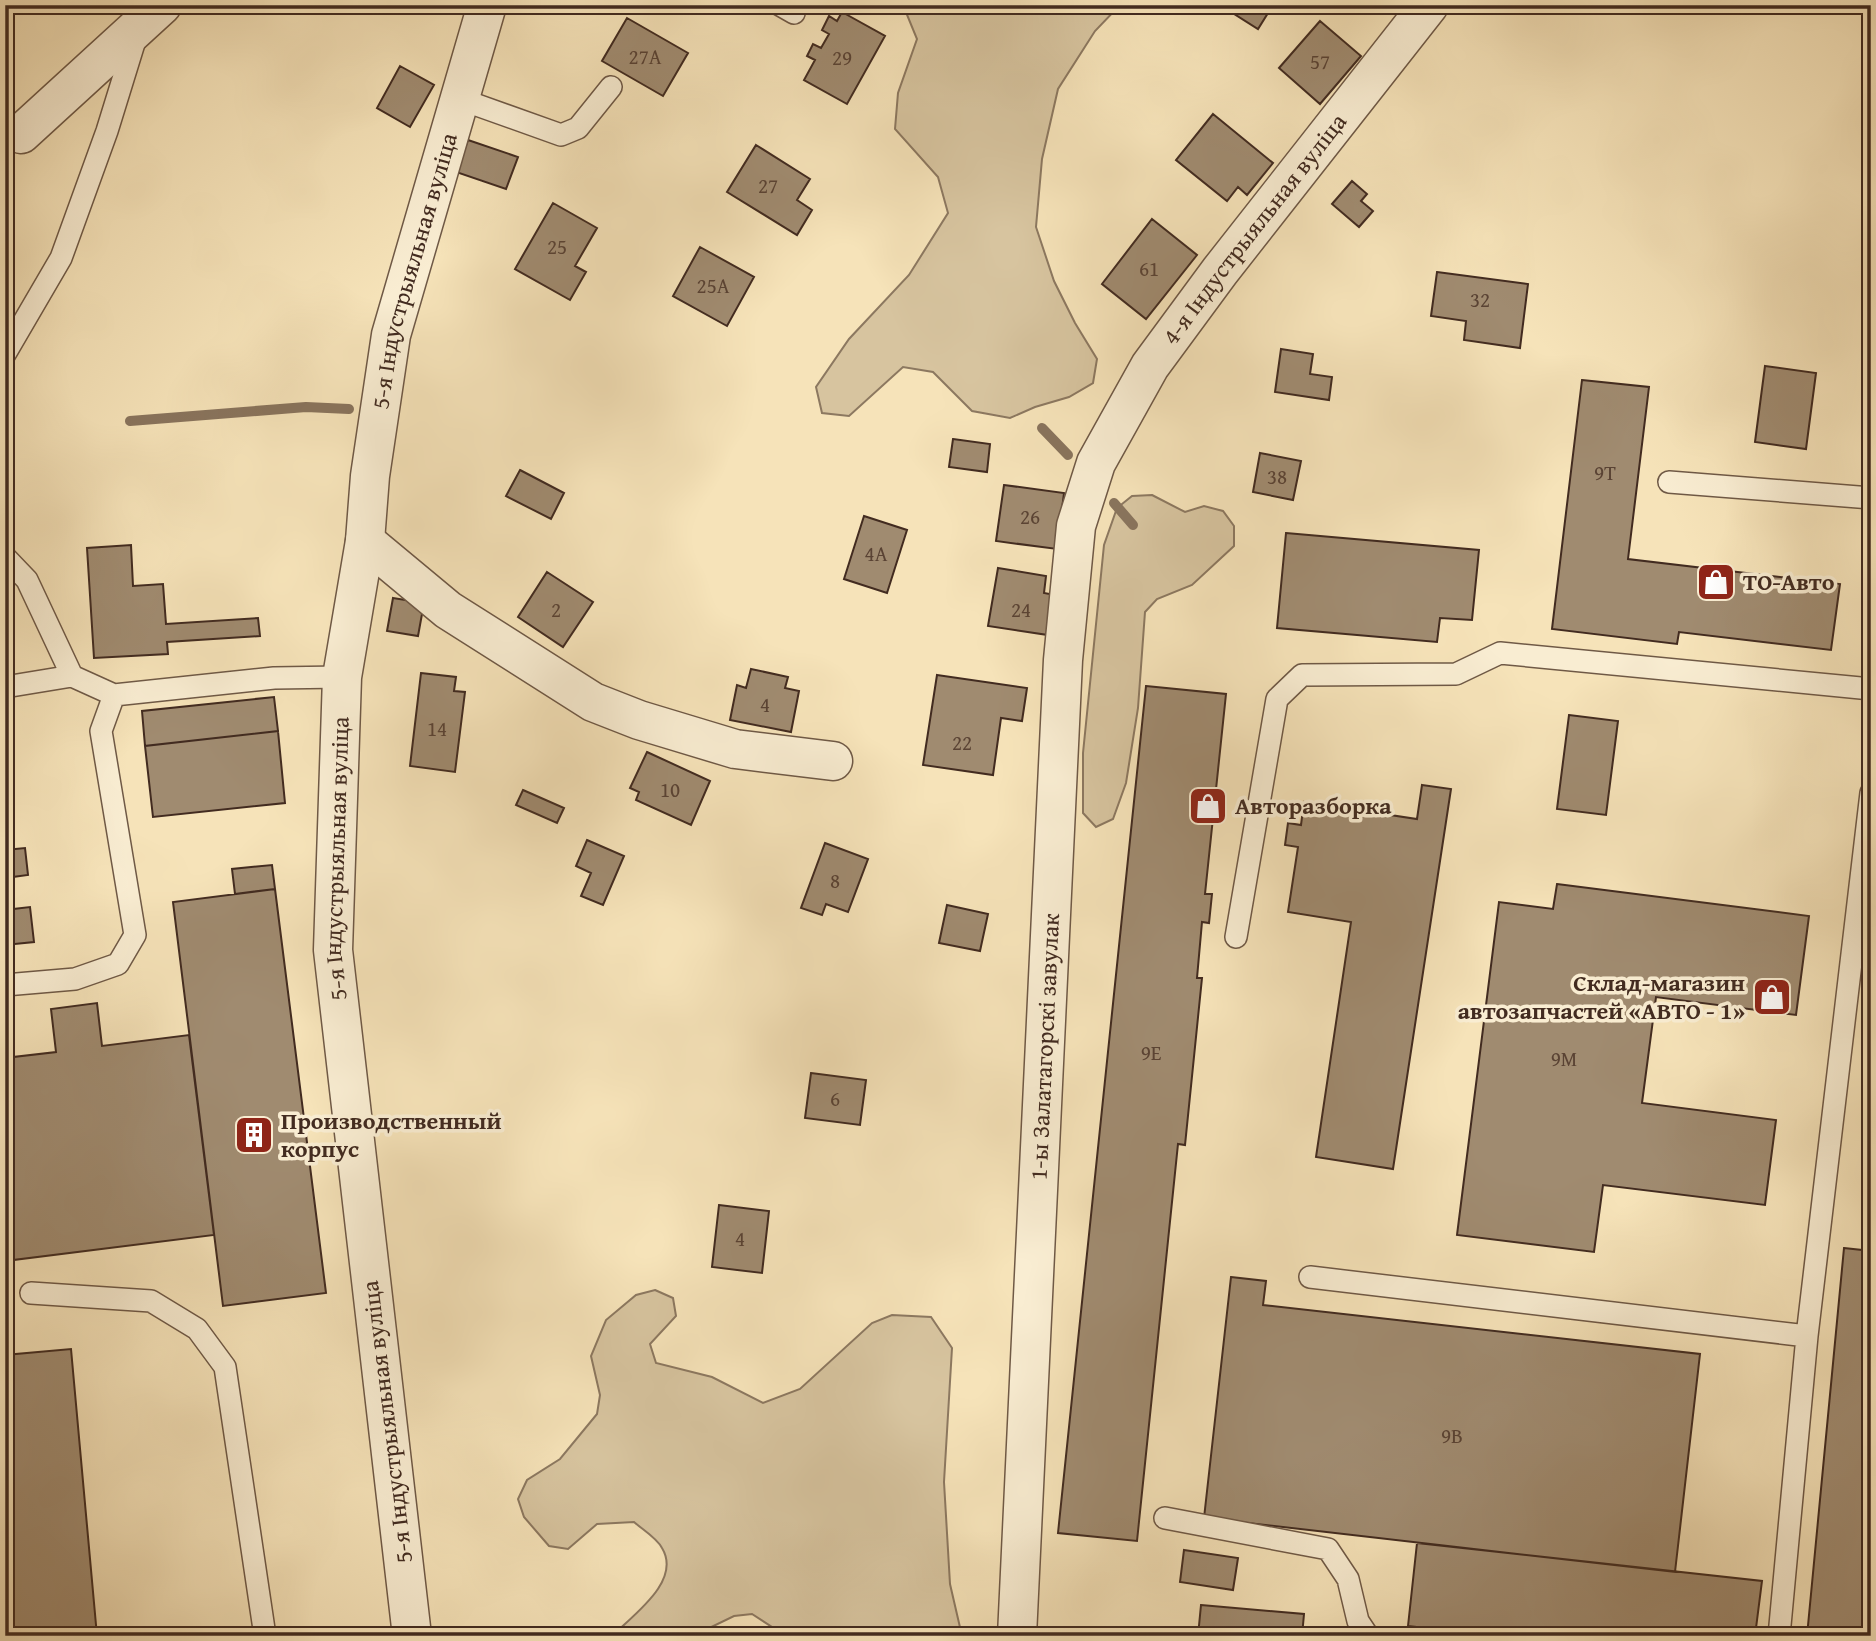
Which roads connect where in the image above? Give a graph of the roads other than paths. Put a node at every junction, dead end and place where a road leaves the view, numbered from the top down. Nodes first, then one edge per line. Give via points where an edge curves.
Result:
1 (487, 5) edge
2 (1429, 5) edge
3 (150, 16) edge
4 (611, 87) dead end
5 (460, 99) junction
6 (10, 141) edge
7 (5, 354) edge
8 (1096, 463) joint
9 (1669, 481) dead end
10 (1871, 498) edge
11 (365, 541) junction
12 (5, 557) edge
13 (72, 676) junction
14 (342, 677) junction
15 (5, 687) edge
16 (1871, 689) edge
17 (114, 695) junction
18 (833, 761) dead end
19 (1871, 793) edge
20 (1236, 937) dead end
21 (5, 985) edge
22 (1310, 1277) dead end
23 (32, 1293) dead end
24 (1807, 1336) junction
25 (1165, 1518) dead end
26 (265, 1636) edge
27 (412, 1636) edge
28 (1017, 1636) edge
29 (1367, 1636) edge
30 (1779, 1636) edge

1 - 5 street, 5-я Індустрыяльная вуліца
2 - 8 street, 4-я Індустрыяльная вуліца via 1150,366
3 - 6 street
3 - 7 lane via 61,258
4 - 5 lane via 578,128 561,135
5 - 11 street, 5-я Індустрыяльная вуліца via 391,335
8 - 28 street, 1-ы Залатагорскі завулак via 1076,526 1063,660
9 - 10 lane
11 - 14 street, 5-я Індустрыяльная вуліца
11 - 18 street via 448,610 593,702 735,749
12 - 13 lane via 27,580
13 - 15 lane
13 - 17 lane
14 - 17 lane via 274,678
14 - 27 street, 5-я Індустрыяльная вуліца via 333,950
16 - 20 lane via 1500,653 1456,674 1302,675 1277,699
17 - 21 lane via 101,731 135,935 118,964 75,979
19 - 24 lane
22 - 24 lane
23 - 26 lane via 151,1301 197,1329 225,1367
24 - 30 lane
25 - 29 lane via 1328,1549 1348,1579 1358,1621

